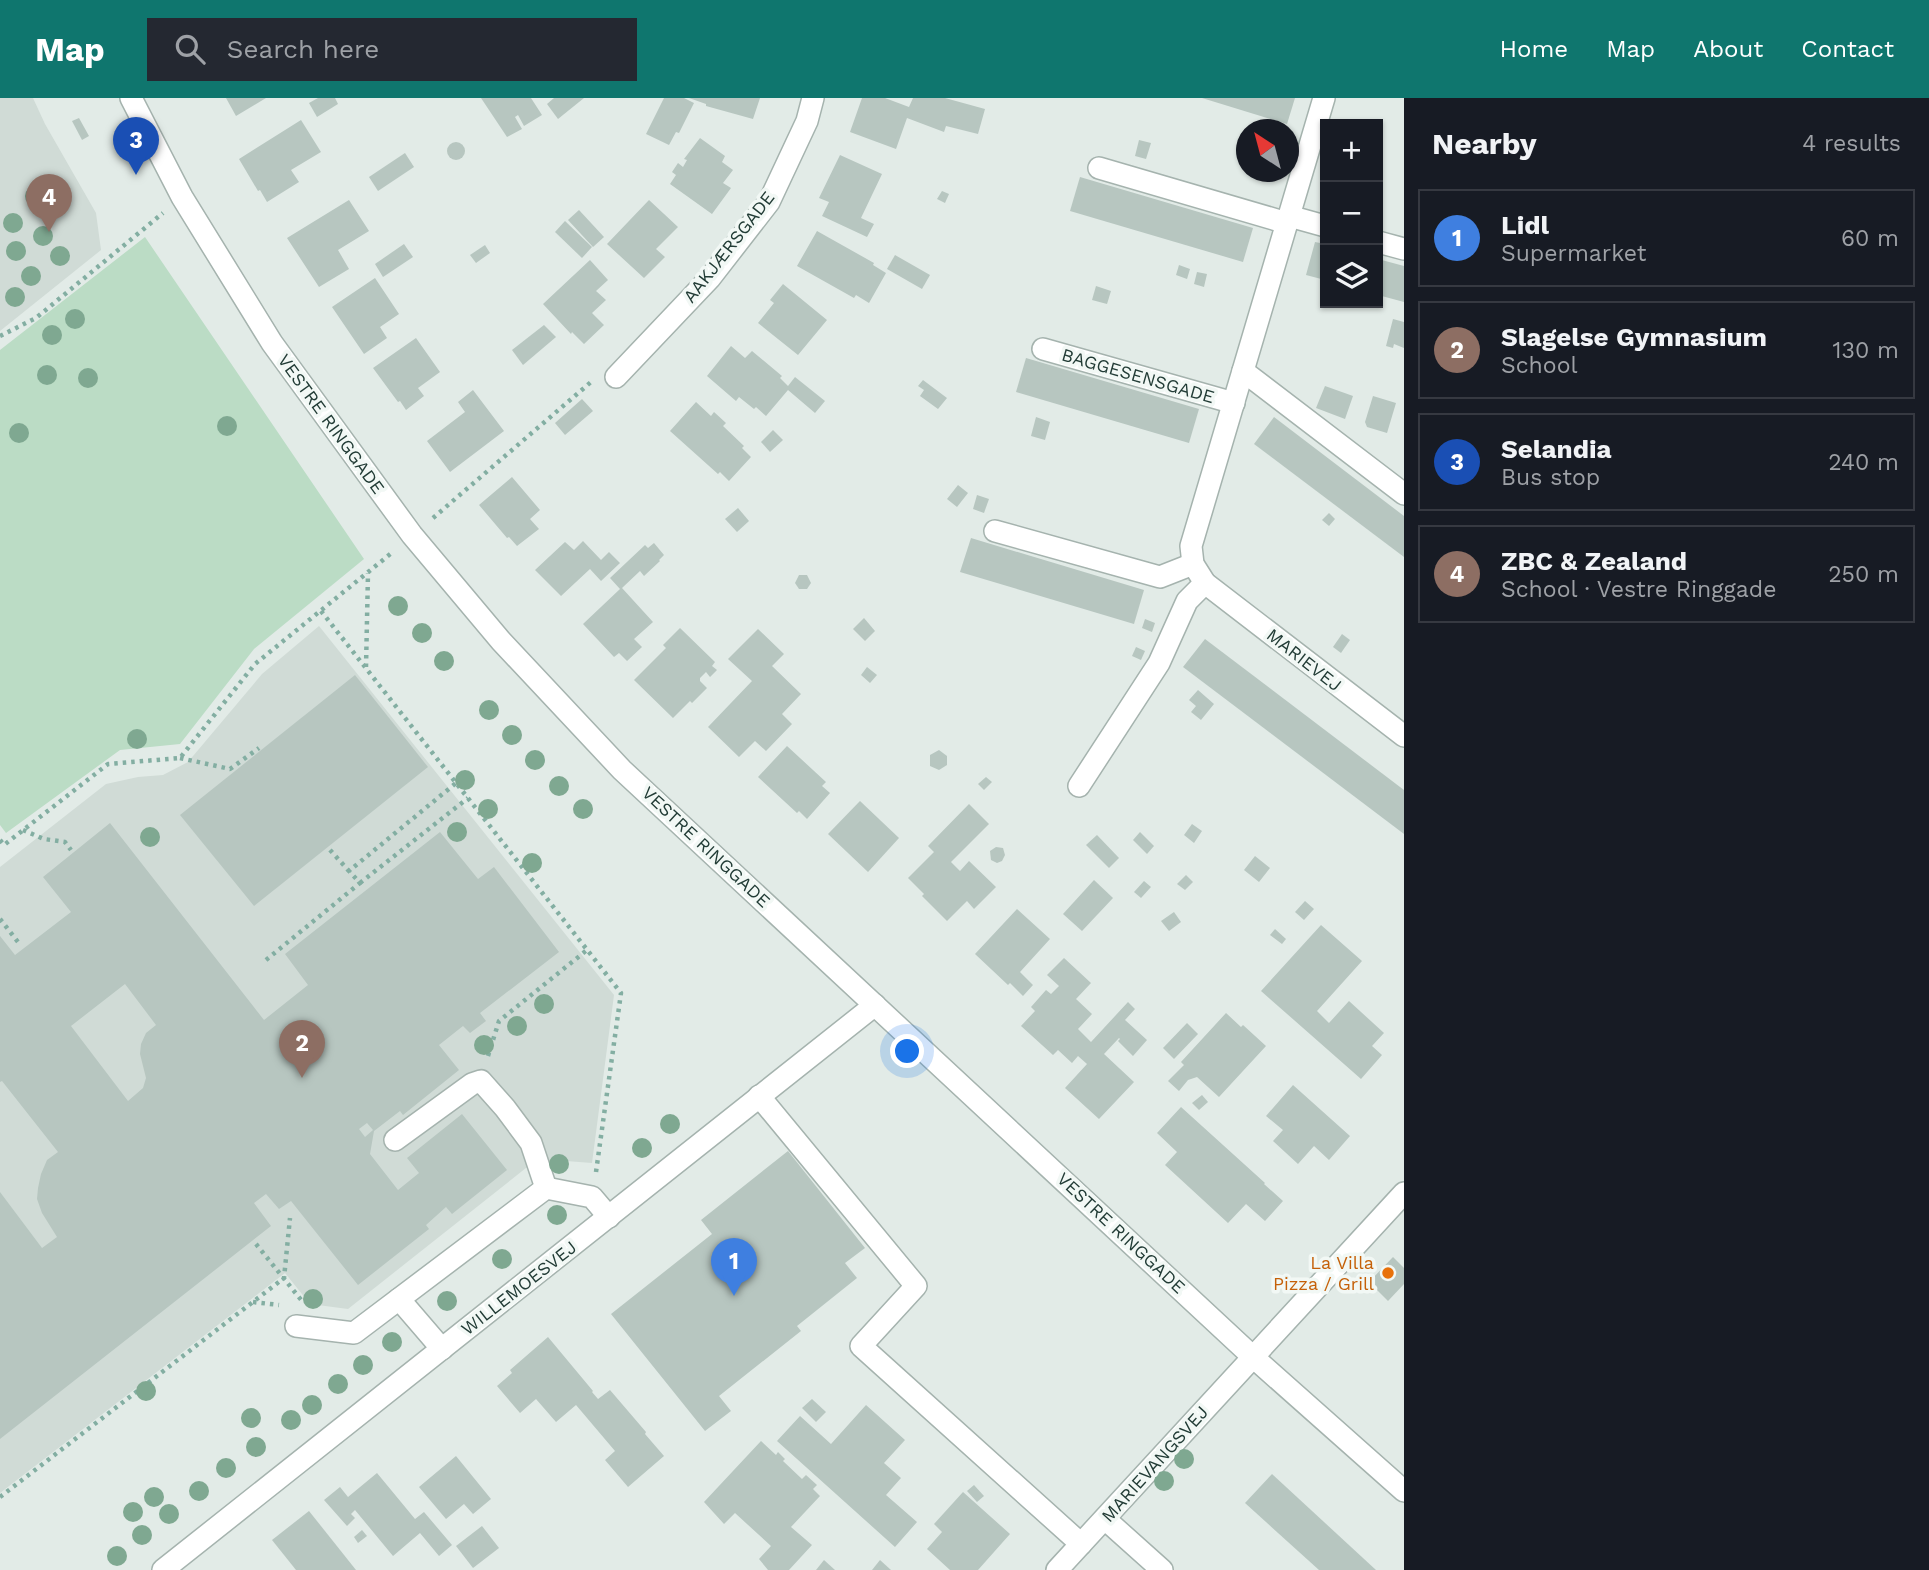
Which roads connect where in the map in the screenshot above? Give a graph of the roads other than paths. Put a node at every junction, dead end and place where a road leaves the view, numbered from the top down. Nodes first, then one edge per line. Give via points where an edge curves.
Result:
1 (131, 98) edge
2 (813, 98) edge
3 (1324, 98) edge
4 (1099, 168) dead end
5 (1288, 219) junction
6 (1320, 225) edge
7 (1383, 243) edge
8 (1404, 249) edge
9 (1043, 349) dead end
10 (1243, 371) junction
11 (616, 377) road end
12 (1234, 403) junction
13 (1404, 494) edge
14 (995, 531) dead end
15 (1193, 564) junction
16 (1205, 583) junction
17 (1404, 736) edge
18 (1079, 786) dead end
19 (875, 1005) junction
20 (759, 1096) junction
21 (395, 1140) dead end
22 (546, 1188) junction
23 (1404, 1193) edge
24 (609, 1217) junction
25 (399, 1298) junction
26 (302, 1317) road end
27 (442, 1349) junction
28 (1253, 1357) junction
29 (1404, 1491) edge
30 (1105, 1518) junction
31 (1081, 1544) junction
32 (163, 1570) edge
33 (1057, 1570) edge
34 (1162, 1570) edge

1 - 19 street, VESTRE RINGGADE via 182,197 272,343 412,535 501,641 622,770
2 - 11 street, AAKJÆRSGADE via 769,202 710,278
3 - 5 street, BAGGESENSGADE
4 - 5 street
5 - 6 street
5 - 10 street, BAGGESENSGADE
7 - 8 street
9 - 12 street, BAGGESENSGADE
10 - 12 street, BAGGESENSGADE
10 - 13 street
12 - 15 street, BAGGESENSGADE via 1191,546
14 - 15 street via 1160,577
15 - 16 street
16 - 17 street, MARIEVEJ
16 - 18 street via 1187,601 1159,663
19 - 20 street, WILLEMOESVEJ
19 - 28 street, VESTRE RINGGADE
20 - 24 street, WILLEMOESVEJ
20 - 31 street via 916,1286 861,1346
21 - 22 street via 481,1081 531,1143
22 - 24 street via 592,1197
22 - 25 street
23 - 28 street, MARIEVANGSVEJ
24 - 27 street, WILLEMOESVEJ
25 - 26 street via 354,1332
25 - 27 street
27 - 32 street, WILLEMOESVEJ
28 - 29 street, VESTRE RINGGADE
28 - 30 street, MARIEVANGSVEJ
30 - 31 street, MARIEVANGSVEJ
30 - 34 street
31 - 33 street, MARIEVANGSVEJ

